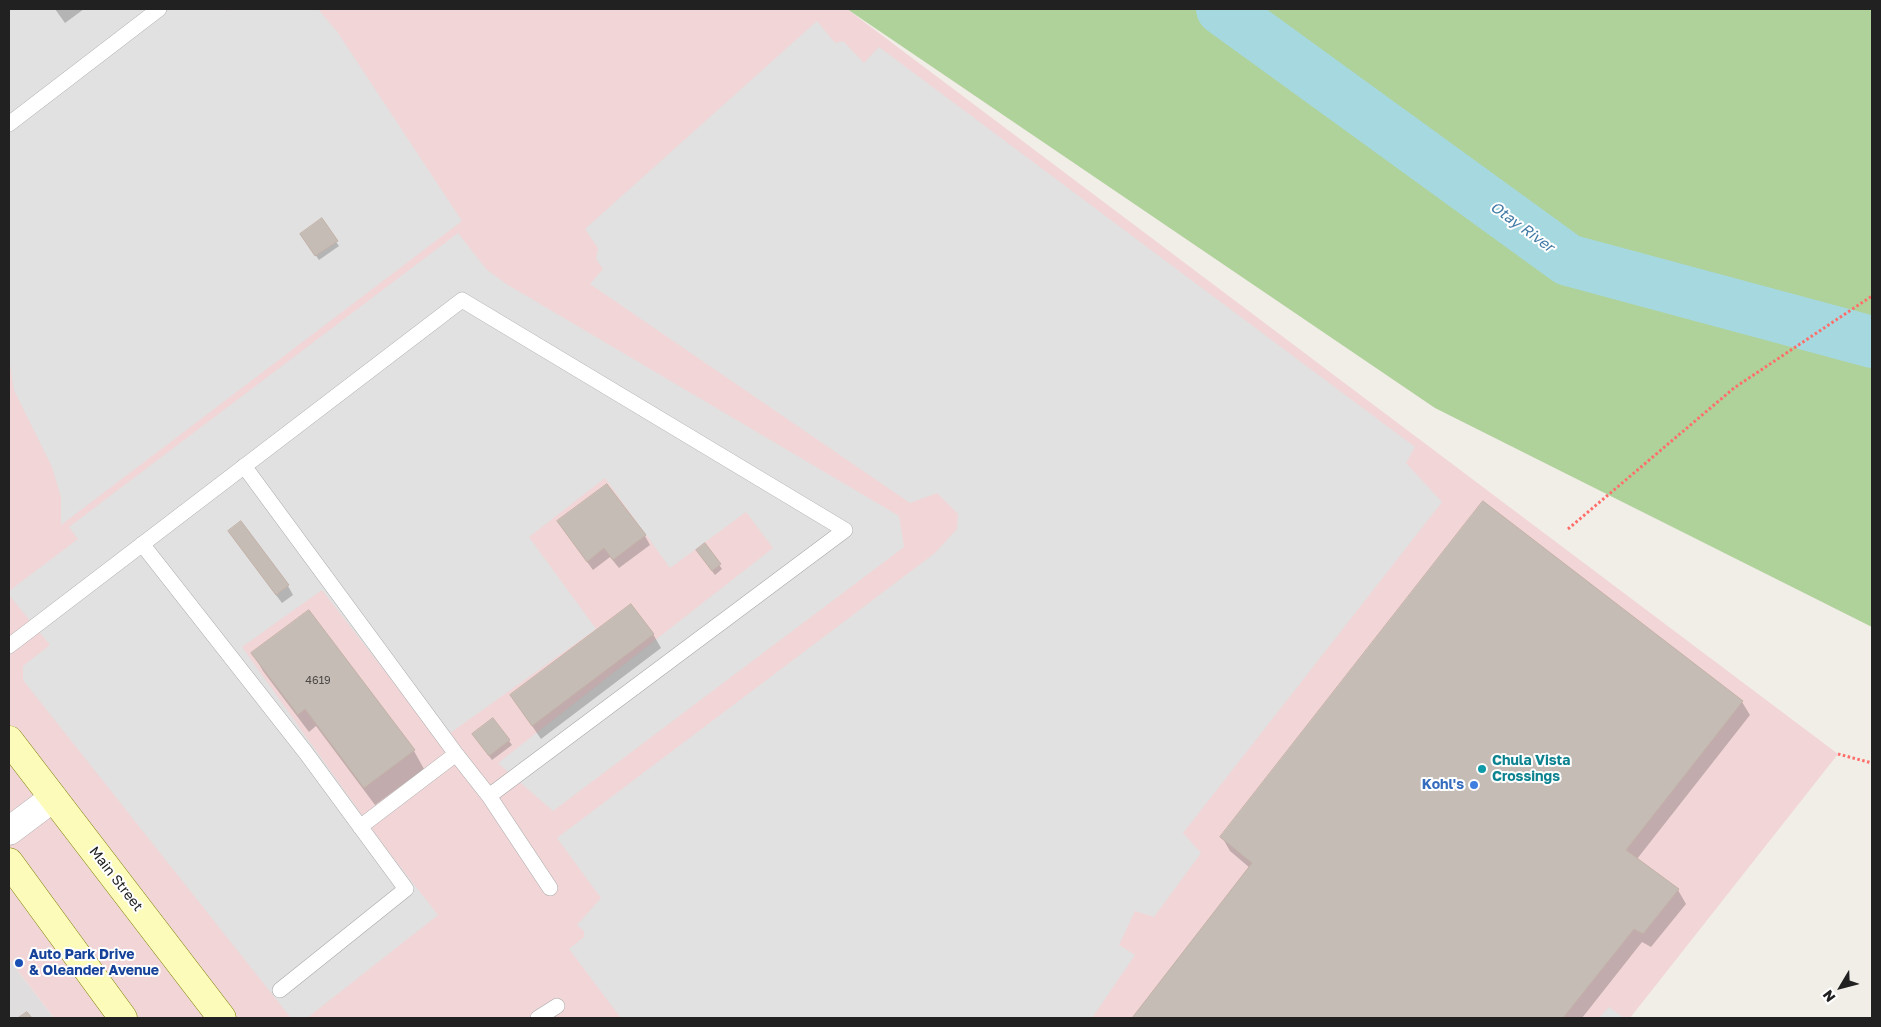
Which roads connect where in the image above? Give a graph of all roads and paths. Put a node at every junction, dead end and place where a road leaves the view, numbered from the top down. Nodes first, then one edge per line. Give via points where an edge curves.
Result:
1 (159, 9) edge
2 (9, 124) edge
3 (1872, 296) edge
4 (244, 466) junction
5 (1568, 529) dead end
6 (142, 544) junction
7 (9, 646) edge
8 (9, 740) edge
9 (456, 754) junction
10 (1838, 754) dead end
11 (1872, 763) edge
12 (489, 796) junction
13 (52, 798) junction
14 (360, 827) junction
15 (9, 831) edge
16 (9, 862) edge
17 (550, 888) dead end
18 (280, 990) dead end
19 (557, 1006) dead end
20 (123, 1018) edge
21 (222, 1018) edge
22 (538, 1018) edge

1 - 2 lane
3 - 5 path via 1734,388
4 - 6 lane
4 - 9 lane
4 - 12 lane via 462,300 845,530
6 - 7 lane
6 - 14 lane
8 - 13 main road, Main Street
9 - 12 lane
9 - 14 lane
10 - 11 path
12 - 17 lane
13 - 15 street
13 - 21 main road, Main Street
14 - 18 lane via 406,889
16 - 20 main road
19 - 22 lane

